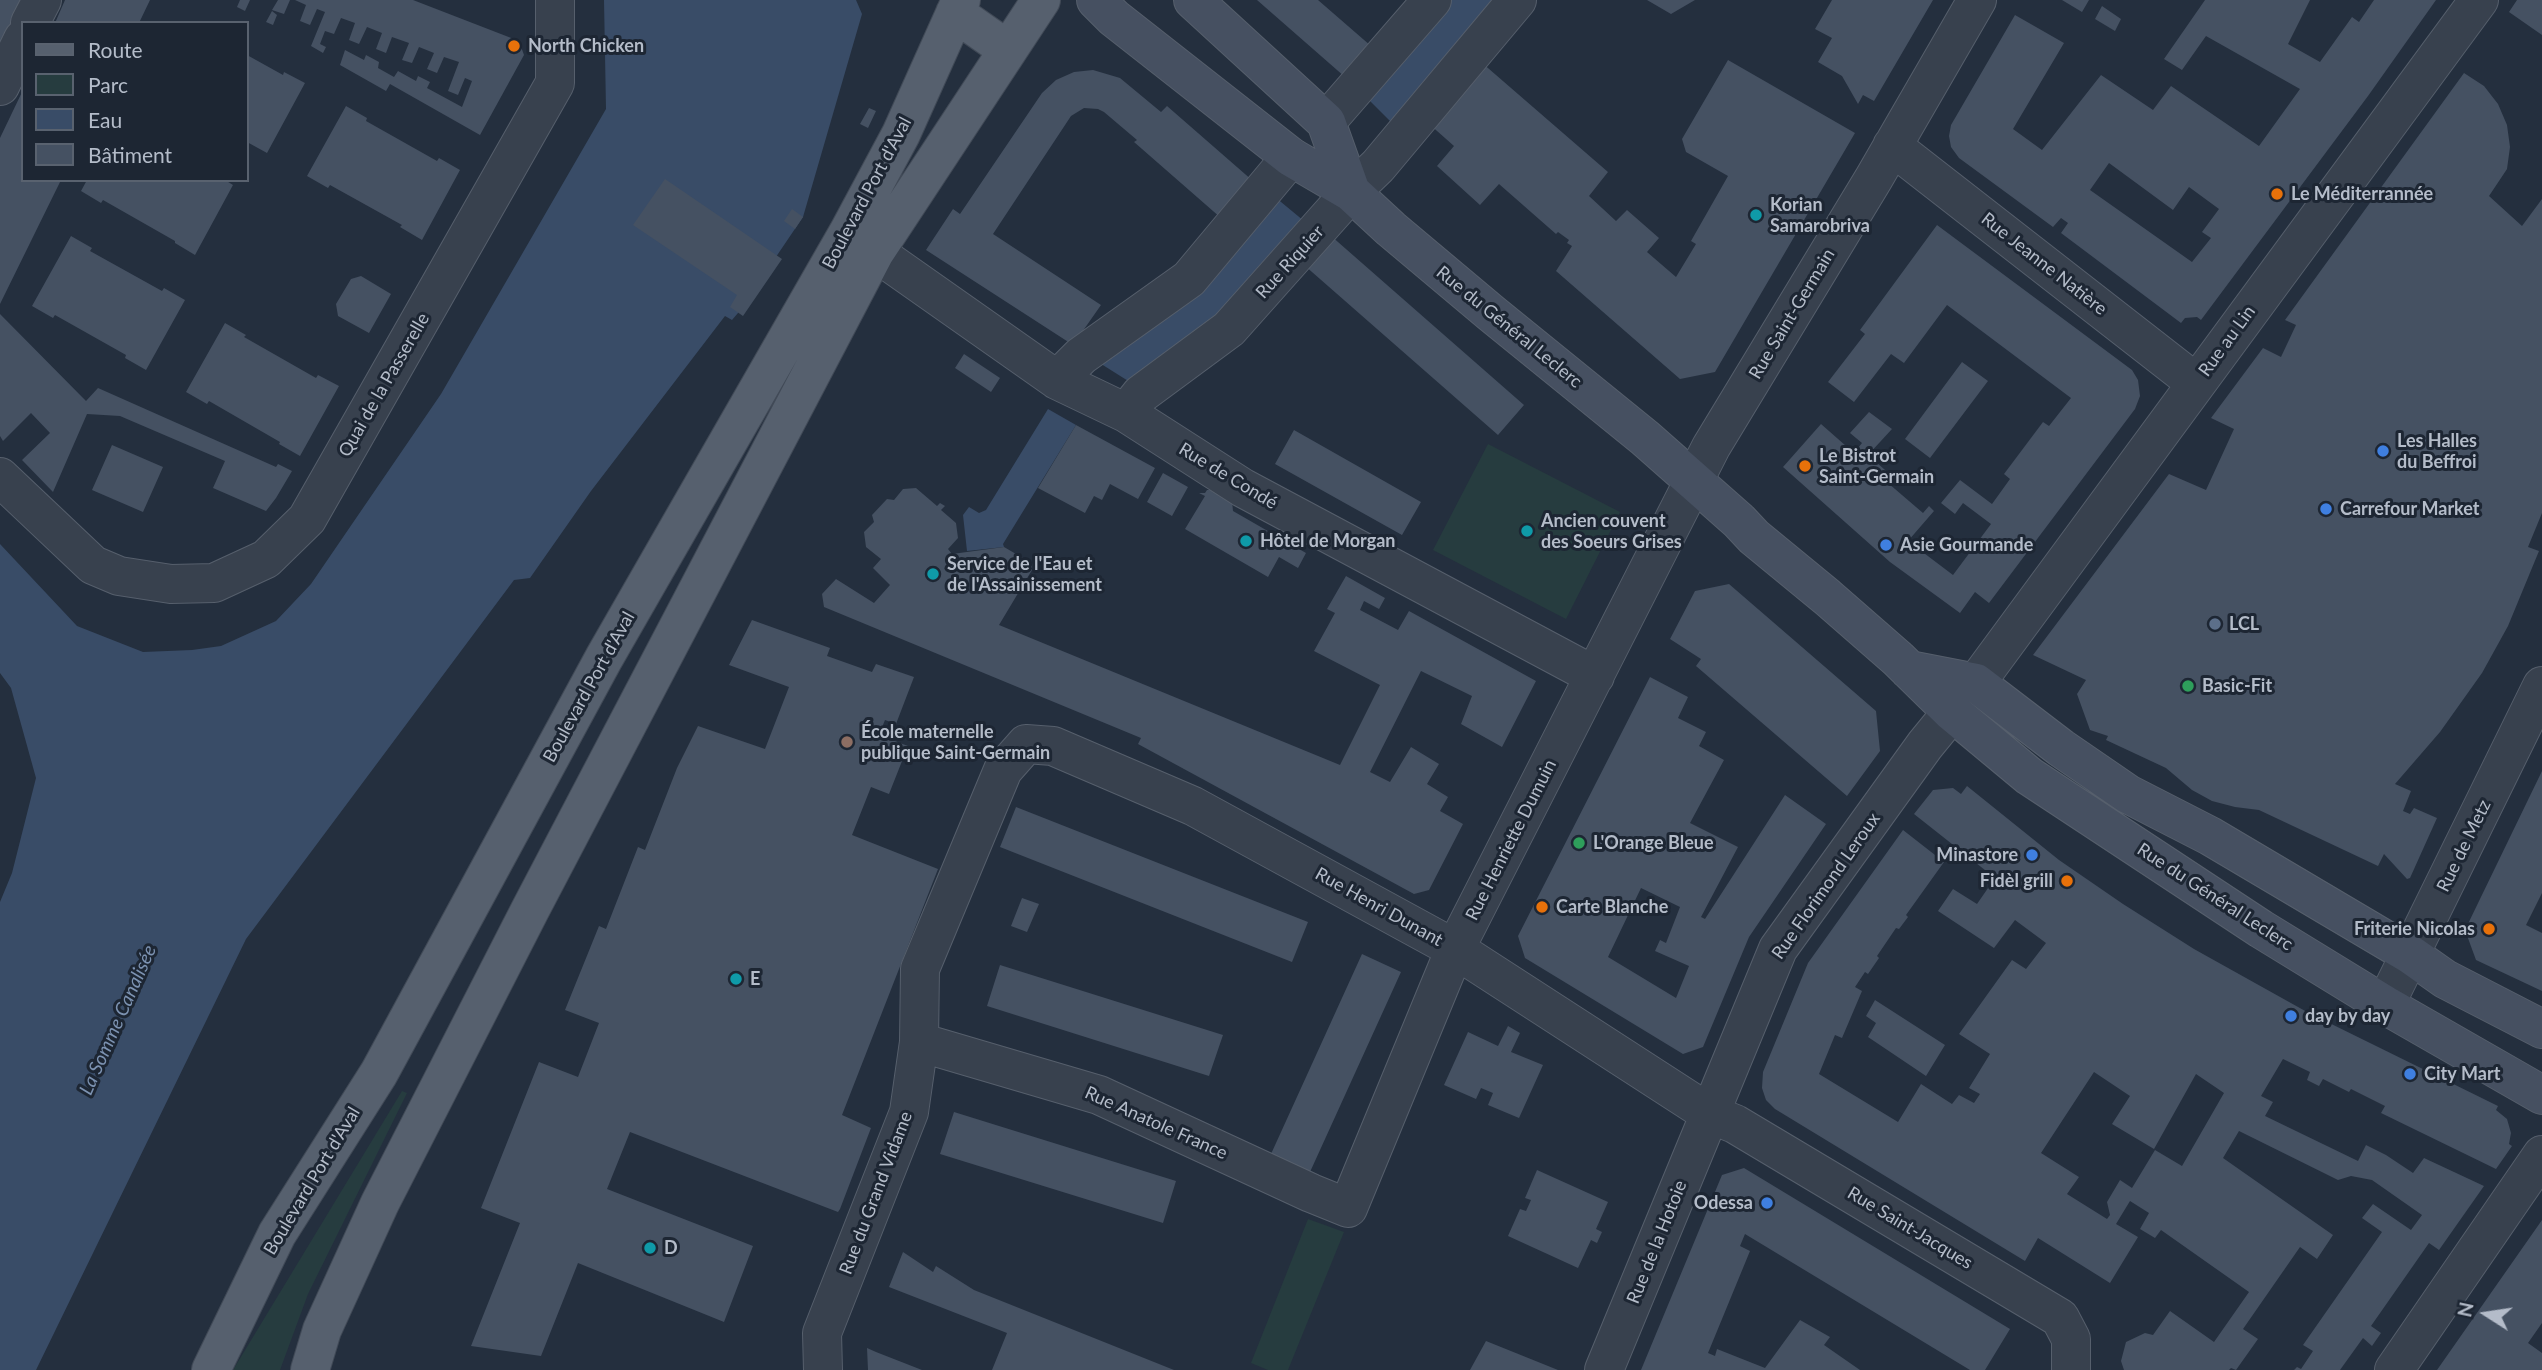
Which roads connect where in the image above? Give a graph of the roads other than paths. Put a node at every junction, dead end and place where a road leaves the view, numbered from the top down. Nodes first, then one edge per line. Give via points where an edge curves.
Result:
1 (41, 0) edge
2 (555, 0) edge
3 (1041, 0) edge
4 (1096, 0) edge
5 (1192, 0) edge
6 (1432, 0) edge
7 (1517, 0) edge
8 (1977, 0) edge
9 (2479, 0) edge
10 (951, 4) edge
11 (31, 21) edge
12 (21, 43) edge
13 (1008, 50) junction
14 (0, 86) edge
15 (1326, 122) junction
16 (1892, 146) junction
17 (1291, 157) junction
18 (1351, 192) junction
19 (875, 252) junction
20 (1049, 375) junction
21 (2196, 383) junction
22 (1126, 413) junction
23 (0, 477) edge
24 (1694, 482) junction
25 (1595, 676) junction
26 (2542, 687) edge
27 (1964, 697) junction
28 (1026, 744) joint
29 (1455, 949) junction
30 (2411, 955) junction
31 (2385, 1005) junction
32 (2542, 1029) edge
33 (919, 1042) junction
34 (2542, 1095) edge
35 (1710, 1114) junction
36 (2542, 1155) edge
37 (1348, 1208) joint
38 (211, 1370) edge
39 (310, 1370) edge
40 (823, 1370) edge
41 (1604, 1370) edge
42 (2071, 1370) edge
43 (2394, 1370) edge

1 - 11 street
2 - 23 street, Quai de la Passerelle via 555,83 307,519 265,559 214,583 171,584 119,576 93,565
3 - 13 main road, Boulevard Port d'Aval
4 - 17 main road, Rue du Général Leclerc
5 - 15 main road
6 - 15 street
7 - 18 street, Rue Riquier
8 - 16 street, Rue Saint-Germain
9 - 21 street, Rue au Lin
10 - 13 main road
10 - 38 main road, Boulevard Port d'Aval via 901,134 849,231 604,658 379,1073 277,1234
12 - 14 street
13 - 19 main road, Boulevard Port d'Aval
15 - 17 main road
15 - 18 main road
16 - 21 street, Rue Jeanne Natière
16 - 24 street, Rue Saint-Germain
17 - 18 main road, Rue du Général Leclerc
17 - 20 street via 1189,279
18 - 22 street, Rue Riquier via 1229,329 1141,394
18 - 24 main road, Rue du Général Leclerc
19 - 20 street, Rue de Condé
19 - 39 main road, Boulevard Port d'Aval via 380,1203 322,1329
20 - 22 street, Rue de Condé
21 - 27 street, Rue au Lin
22 - 25 street, Rue de Condé via 1243,488
24 - 25 street, Rue Henriette Dumuin
24 - 27 main road, Rue du Général Leclerc via 1909,670
25 - 29 street, Rue Henriette Dumuin
26 - 30 street, Rue de Metz
27 - 30 main road, Rue du Général Leclerc via 2061,748 2128,794 2210,836
27 - 31 main road, Rue du Général Leclerc via 2029,776
27 - 35 street, Rue Florimond Leroux via 1778,949
28 - 29 street, Rue Henri Dunant via 1053,746 1192,806
28 - 33 street, Rue du Grand Vidame via 1003,770 920,969
29 - 35 street, Rue Henri Dunant
29 - 37 street, Rue Henriette Dumuin
30 - 31 street, Rue de Metz
30 - 32 main road, Rue du Général Leclerc via 2476,997
31 - 34 main road, Rue du Général Leclerc
33 - 37 street, Rue Anatole France via 1100,1095
33 - 40 street, Rue du Grand Vidame via 909,1112 822,1333
35 - 41 street, Rue de la Hotoie
35 - 42 street, Rue Saint-Jacques via 1735,1124 2060,1318 2071,1339
36 - 43 street

